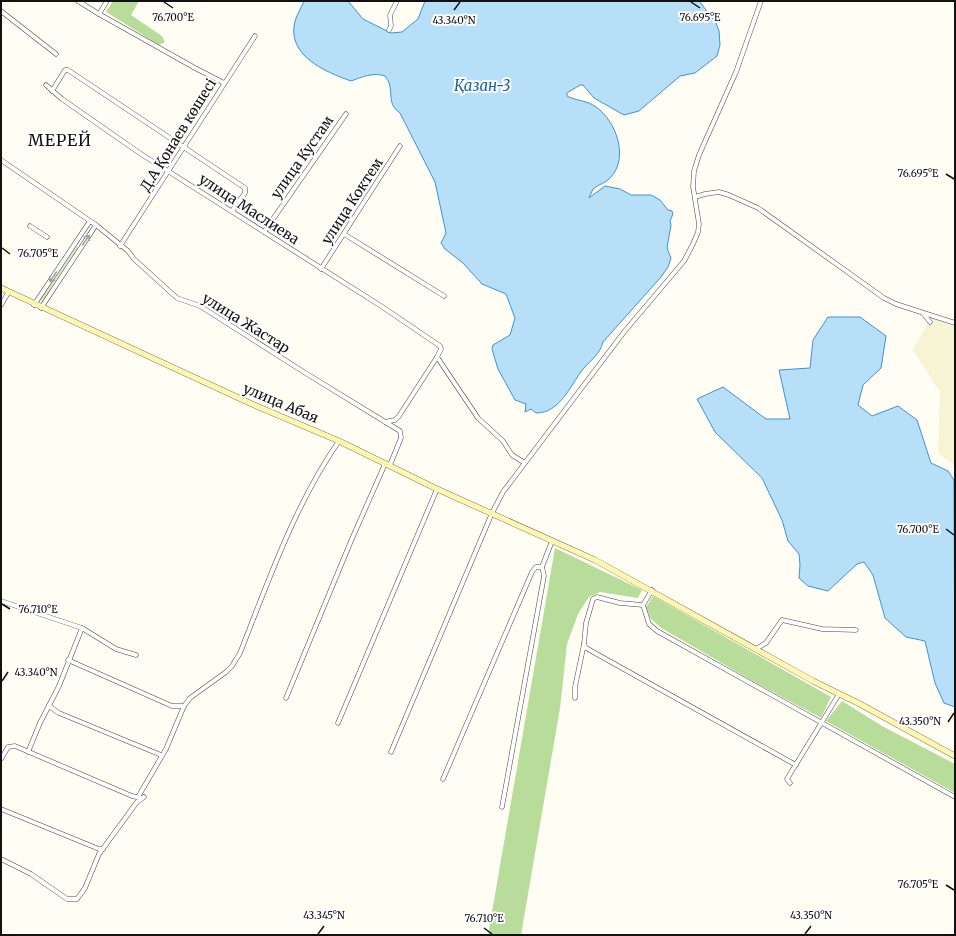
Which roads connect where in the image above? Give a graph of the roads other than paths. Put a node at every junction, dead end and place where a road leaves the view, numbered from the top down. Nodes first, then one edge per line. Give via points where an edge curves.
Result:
1 (78, 1) edge
2 (107, 1) edge
3 (397, 1) edge
4 (761, 1) edge
5 (1, 11) edge
6 (99, 14) junction
7 (389, 30) dead end
8 (255, 36) dead end
9 (56, 54) dead end
10 (224, 83) junction
11 (46, 85) dead end
12 (52, 91) junction
13 (346, 114) dead end
14 (400, 146) dead end
15 (182, 147) junction
16 (1, 160) edge
17 (167, 170) junction
18 (695, 197) junction
19 (232, 211) junction
20 (90, 221) junction
21 (96, 225) junction
22 (30, 226) dead end
23 (264, 232) junction
24 (344, 234) junction
25 (47, 237) dead end
26 (120, 246) junction
27 (321, 268) junction
28 (1, 288) edge
29 (8, 293) junction
30 (444, 296) dead end
31 (1, 305) edge
32 (34, 305) junction
33 (41, 308) junction
34 (923, 313) junction
35 (930, 322) dead end
36 (955, 322) edge
37 (437, 357) junction
38 (385, 422) junction
39 (339, 441) junction
40 (525, 463) junction
41 (387, 464) junction
42 (437, 488) junction
43 (492, 512) junction
44 (552, 540) junction
45 (542, 567) junction
46 (652, 590) junction
47 (1, 601) edge
48 (643, 605) junction
49 (82, 628) junction
50 (856, 630) dead end
51 (584, 644) junction
52 (756, 649) junction
53 (136, 655) dead end
54 (68, 660) junction
55 (839, 694) junction
56 (286, 698) dead end
57 (575, 698) dead end
58 (49, 706) junction
59 (184, 706) junction
60 (821, 722) junction
61 (338, 723) dead end
62 (28, 752) junction
63 (391, 752) dead end
64 (161, 755) junction
65 (955, 756) edge
66 (1, 759) edge
67 (796, 765) junction
68 (442, 779) dead end
69 (790, 783) dead end
70 (138, 797) junction
71 (955, 797) edge
72 (502, 807) dead end
73 (1, 809) edge
74 (103, 849) junction
75 (1, 859) edge

1 - 6 street
2 - 6 street
3 - 7 street via 390,15
4 - 18 street via 736,72 699,155 694,171
5 - 9 street
6 - 10 street
8 - 10 street, Д.А Қонаев көшесі
10 - 15 street, Д.А Қонаев көшесі
11 - 12 street, улица Маслиева
12 - 15 street via 65,70 68,70
12 - 17 street, улица Маслиева
13 - 23 street, улица Кустам
14 - 24 street, улица Коктем
15 - 17 street, Д.А Қонаев көшесі
15 - 19 street via 245,188 245,193
16 - 20 street, улица Жастар
17 - 19 street, улица Маслиева
17 - 26 street, Д.А Қонаев көшесі
18 - 34 street via 720,192 753,205 884,298
18 - 40 street via 698,232 684,261 624,332
19 - 23 street, улица Маслиева
20 - 21 street, улица Жастар
20 -> 32 street
21 - 26 street, улица Жастар
33 -> 21 street
22 - 25 street
23 - 27 street, улица Маслиева
24 - 27 street, улица Коктем
24 - 30 street
26 - 38 street, улица Жастар via 177,298 200,306
27 - 37 street, улица Маслиева via 430,339 441,349
28 - 29 main road, улица Абая
29 - 31 street
29 - 32 main road, улица Абая
32 - 33 main road, улица Абая
33 - 39 main road, улица Абая
34 - 35 street
34 - 36 street
37 - 38 street via 400,416
37 - 40 street via 478,418 503,442 516,459
38 - 41 street, улица Жастар via 402,435
39 - 41 main road, улица Абая
39 - 59 street via 307,493 240,653 226,672 190,698
40 - 43 street via 503,492
41 - 42 main road, улица Абая
41 - 56 street via 351,541
42 - 43 main road, улица Абая
42 - 61 street
43 - 44 main road, улица Абая
43 - 63 street
44 - 45 street
44 - 46 main road, улица Абая
45 - 68 street via 536,567 532,572
45 - 72 street via 544,576
46 - 48 street
46 - 52 main road, улица Абая
47 - 49 street
48 - 51 street via 596,597 593,599 586,623
48 - 60 street via 649,624 657,631
49 - 53 street via 116,649
49 - 54 street
50 - 52 street via 822,629 782,620 766,643
51 - 57 street
51 - 67 street via 586,648
52 - 55 main road, улица Абая
54 - 58 street
54 - 59 street via 172,706
55 - 60 street
55 - 65 main road, улица Абая
58 - 62 street
58 - 64 street via 59,713
59 - 64 street
60 - 67 street
60 - 71 street
62 - 66 street via 10,746
62 - 70 street
64 - 70 street
67 - 69 street via 787,779
70 - 74 street via 144,797 137,802
73 - 74 street via 100,850
74 - 75 street via 77,899 63,896 31,874

